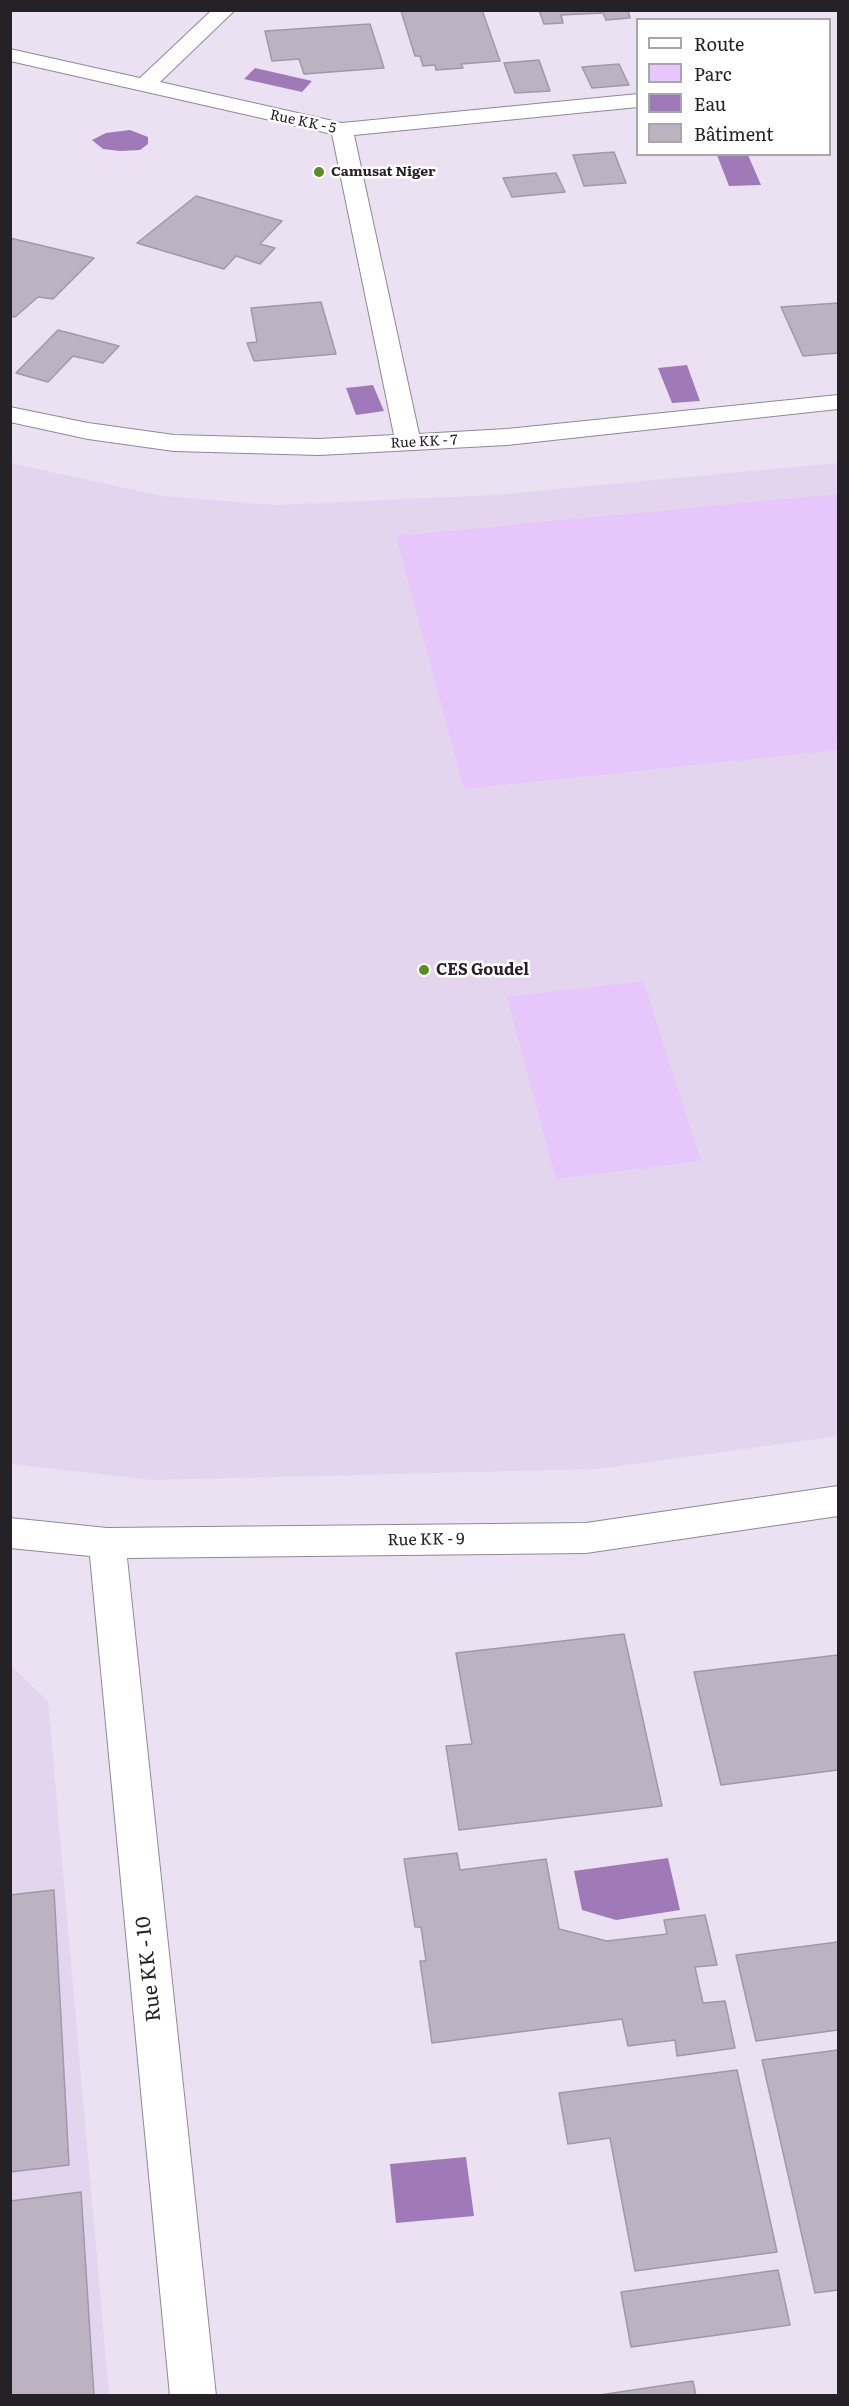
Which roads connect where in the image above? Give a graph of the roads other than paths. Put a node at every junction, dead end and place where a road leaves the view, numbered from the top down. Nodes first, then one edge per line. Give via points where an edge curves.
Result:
1 (225, 10) edge
2 (10, 55) edge
3 (146, 84) junction
4 (636, 100) edge
5 (342, 130) junction
6 (838, 402) edge
7 (10, 414) edge
8 (408, 443) junction
9 (838, 1501) edge
10 (10, 1533) edge
11 (107, 1543) junction
12 (193, 2396) edge

1 - 3 street
2 - 3 street, Rue KK - 5
3 - 5 street, Rue KK - 5
4 - 5 street, Rue KK - 5
5 - 8 street
6 - 8 street, Rue KK - 7 via 507,437
7 - 8 street, Rue KK - 7 via 88,431 174,443 319,447
9 - 11 street, Rue KK - 9 via 586,1538
10 - 11 street, Rue KK - 9
11 - 12 street, Rue KK - 10

